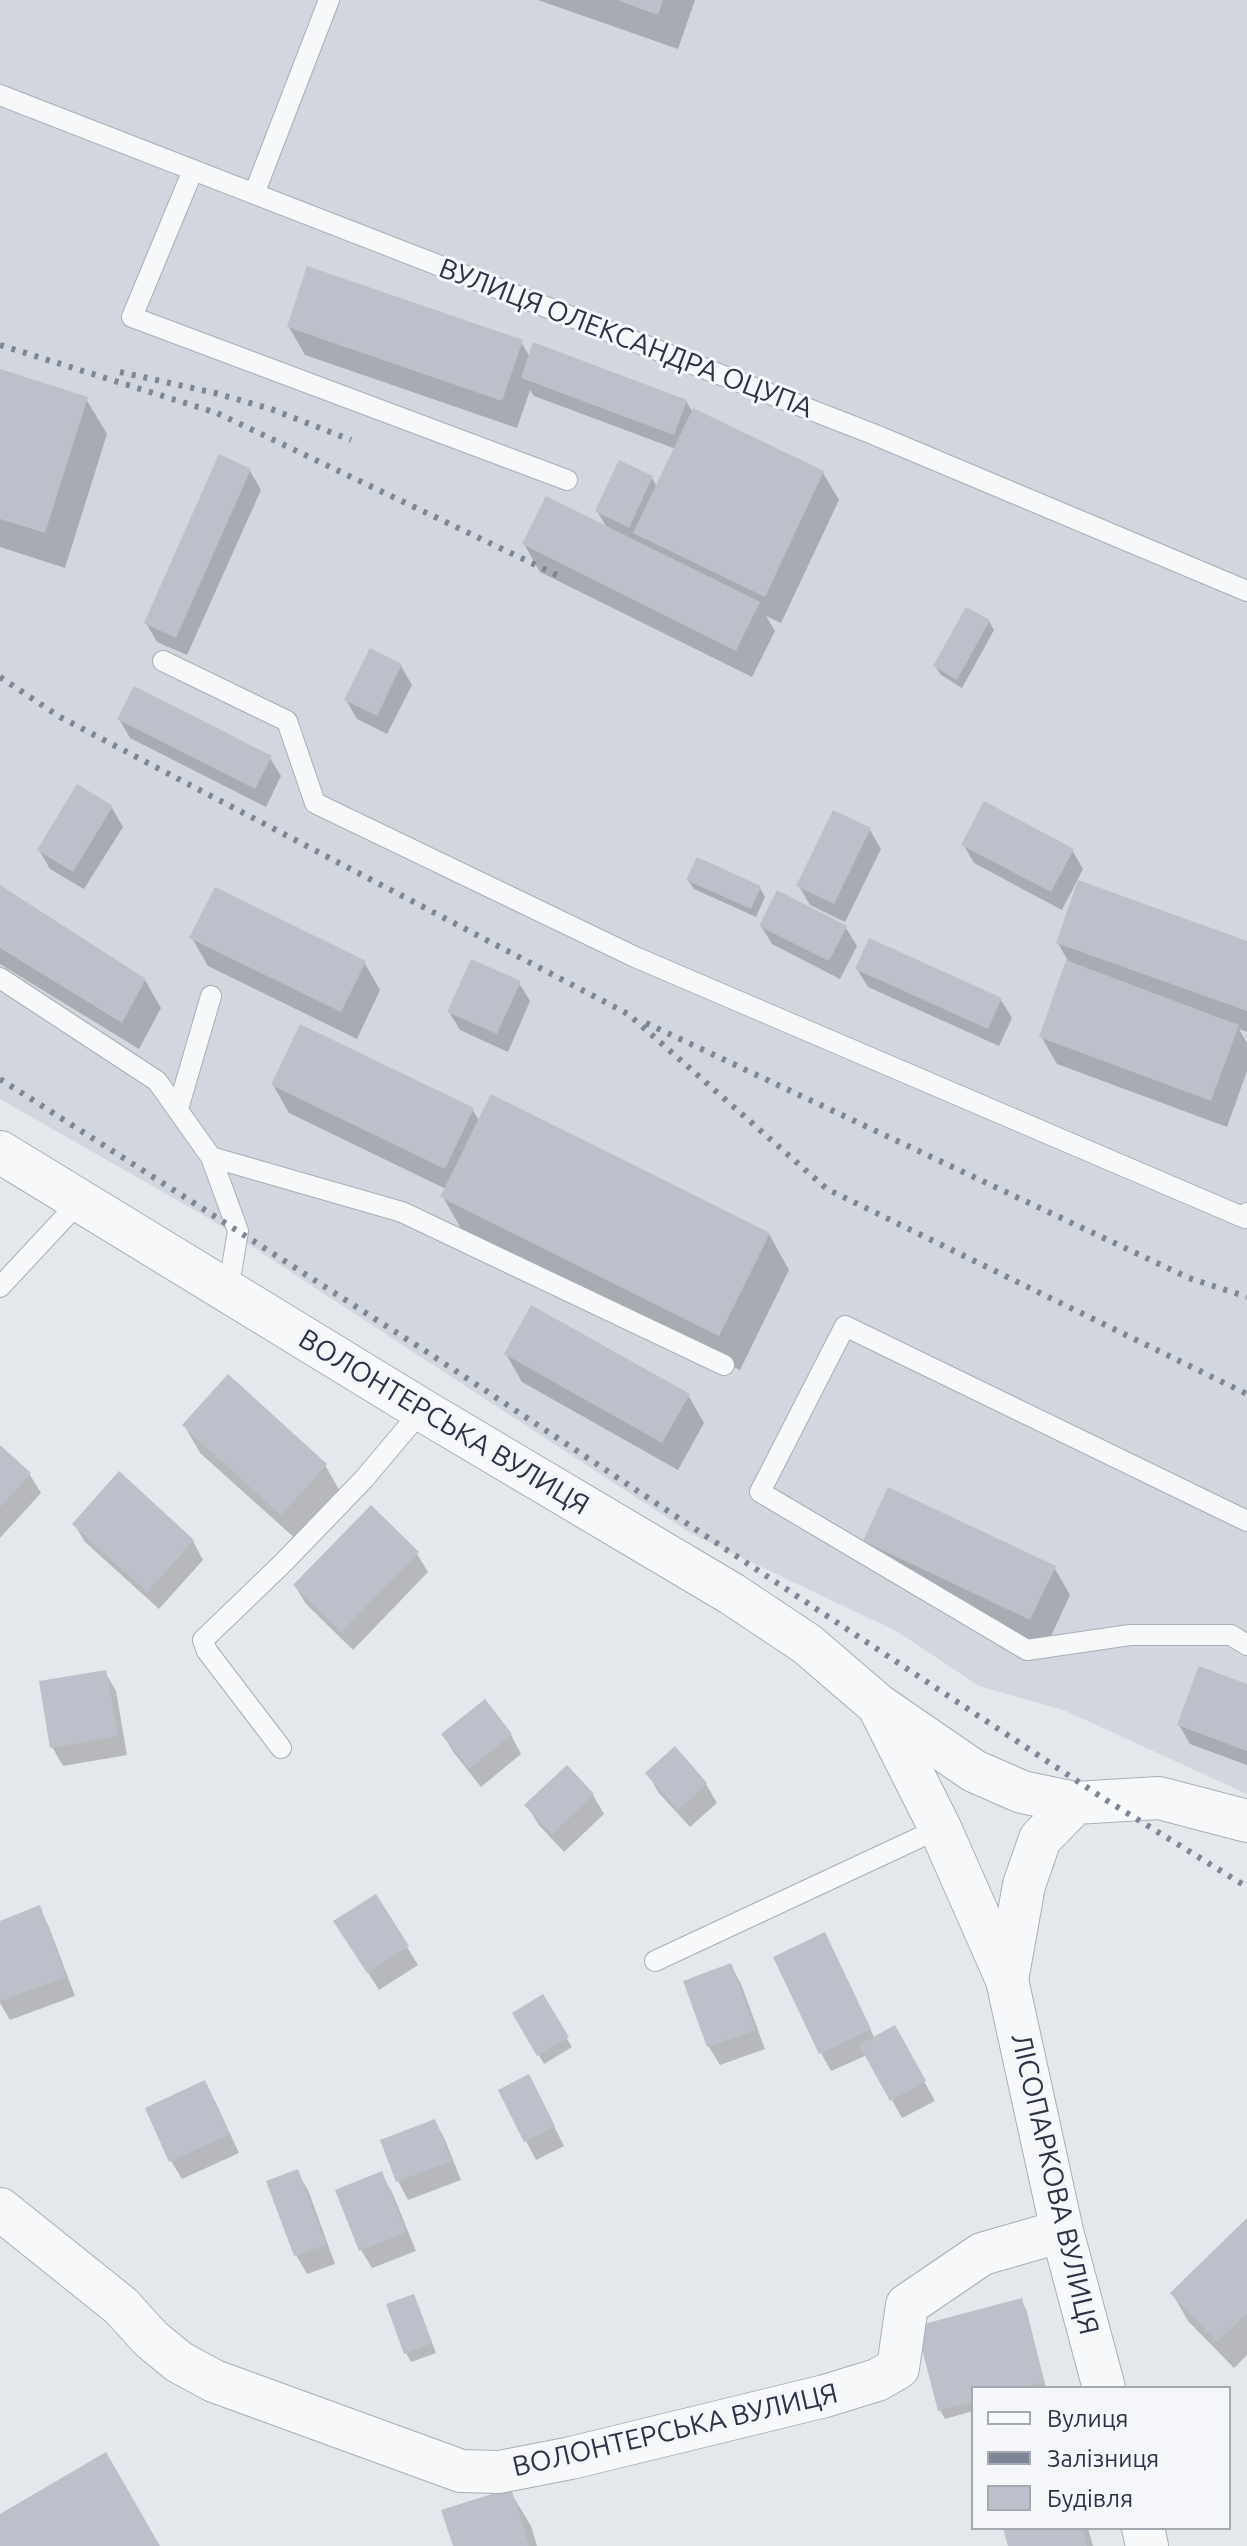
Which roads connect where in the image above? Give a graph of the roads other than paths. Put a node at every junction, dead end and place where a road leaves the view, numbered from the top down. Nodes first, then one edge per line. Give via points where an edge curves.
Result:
1 (329, 0) edge
2 (0, 95) edge
3 (193, 170) junction
4 (254, 194) junction
5 (567, 480) dead end
6 (1247, 591) edge
7 (163, 661) dead end
8 (0, 978) edge
9 (211, 996) dead end
10 (178, 1109) junction
11 (0, 1152) edge
12 (211, 1157) junction
13 (80, 1201) junction
14 (1246, 1217) edge
15 (0, 1287) edge
16 (228, 1291) junction
17 (724, 1365) dead end
18 (422, 1410) junction
19 (1247, 1521) edge
20 (1247, 1645) edge
21 (878, 1705) junction
22 (281, 1748) dead end
23 (1075, 1803) junction
24 (1247, 1821) edge
25 (940, 1828) junction
26 (655, 1961) dead end
27 (1007, 1980) junction
28 (0, 2209) edge
29 (1062, 2231) junction
30 (1103, 2386) edge

1 - 4 lane
2 - 3 lane, ВУЛИЦЯ ОЛЕКСАНДРА ОЦУПА
3 - 4 lane, ВУЛИЦЯ ОЛЕКСАНДРА ОЦУПА
3 - 5 lane via 132,317
4 - 6 lane, ВУЛИЦЯ ОЛЕКСАНДРА ОЦУПА via 873,434
7 - 14 lane via 287,721 315,803 635,957
8 - 10 lane via 157,1081
9 - 10 lane
10 - 12 lane
11 - 13 street, ВОЛОНТЕРСЬКА ВУЛИЦЯ
12 - 16 lane via 238,1231
12 - 17 lane via 402,1212
13 - 15 lane
13 - 16 street, ВОЛОНТЕРСЬКА ВУЛИЦЯ
16 - 18 street, ВОЛОНТЕРСЬКА ВУЛИЦЯ
18 - 21 street, ВОЛОНТЕРСЬКА ВУЛИЦЯ via 732,1594 807,1644
18 - 22 lane via 354,1490 203,1640
19 - 20 lane via 845,1326 760,1492 1027,1650 1130,1635 1231,1635
21 - 23 street, ВОЛОНТЕРСЬКА ВУЛИЦЯ via 974,1771 1022,1792
21 - 25 street, ВОЛОНТЕРСЬКА ВУЛИЦЯ
23 - 24 street, ВОЛОНТЕРСЬКА ВУЛИЦЯ via 1159,1798
23 - 27 street, ЛІСОПАРКОВА ВУЛИЦЯ via 1040,1839 1024,1885
25 - 26 lane
25 - 27 street, ЛІСОПАРКОВА ВУЛИЦЯ
27 - 29 street, ЛІСОПАРКОВА ВУЛИЦЯ
28 - 29 street, ВОЛОНТЕРСЬКА ВУЛИЦЯ via 121,2306 151,2339 202,2375 461,2471 499,2472 877,2380 898,2368 907,2305 982,2254
29 - 30 street, ЛІСОПАРКОВА ВУЛИЦЯ

